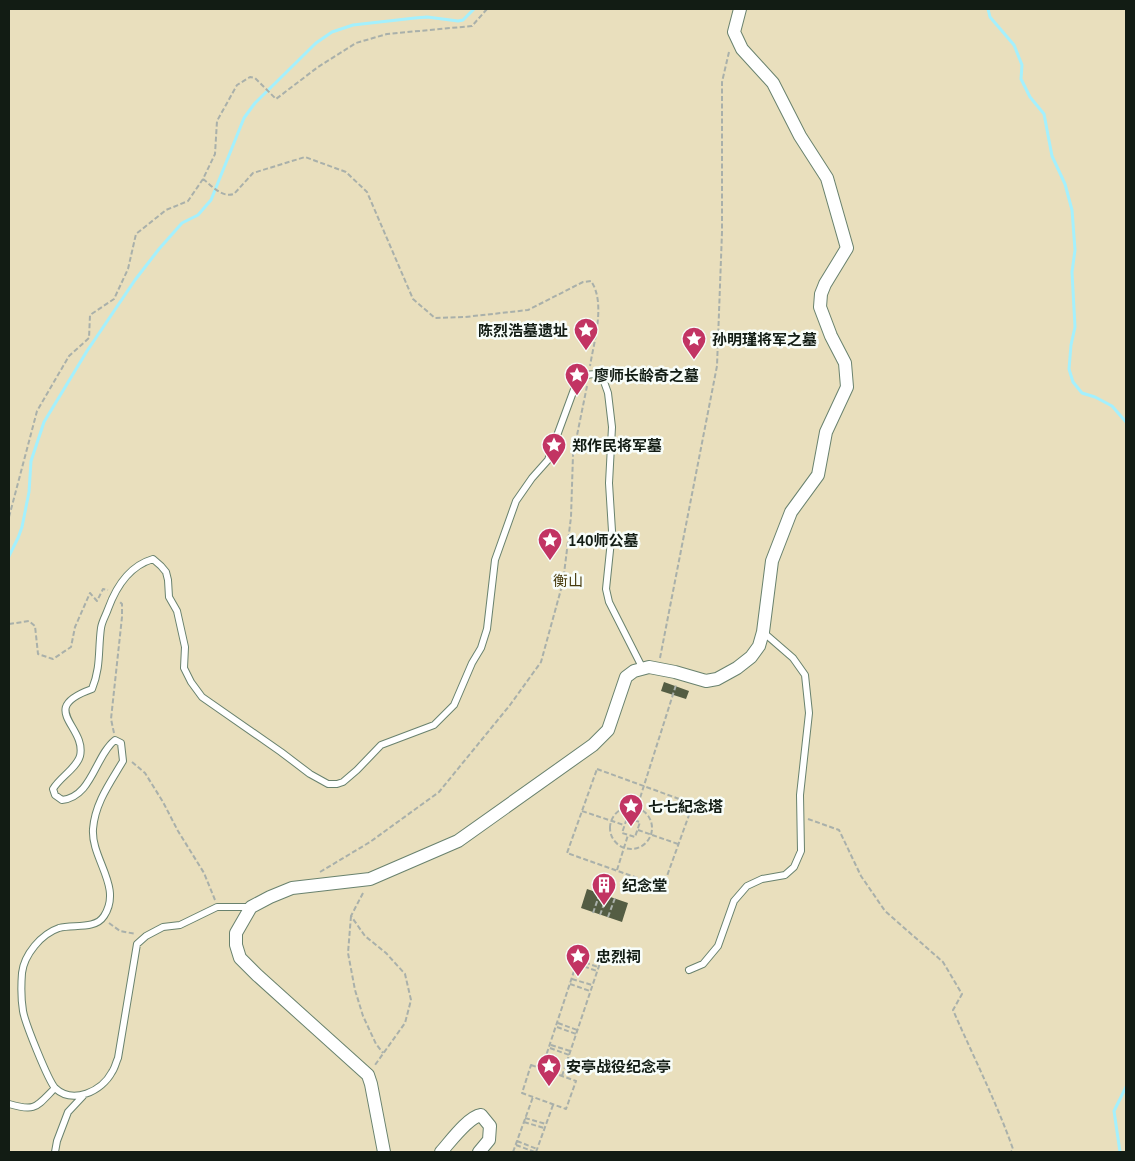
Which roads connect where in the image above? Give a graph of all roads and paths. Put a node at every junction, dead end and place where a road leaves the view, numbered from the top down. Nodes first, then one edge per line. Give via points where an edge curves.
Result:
1 (488, 9) edge
2 (740, 9) edge
3 (734, 32) junction
4 (203, 179) junction
5 (589, 374) junction
6 (9, 517) edge
7 (114, 592) junction
8 (9, 624) edge
9 (763, 632) junction
10 (643, 669) junction
11 (658, 669) junction
12 (680, 673) junction
13 (115, 740) junction
14 (123, 754) junction
15 (644, 786) junction
16 (638, 808) junction
17 (582, 811) junction
18 (800, 816) junction
19 (633, 820) junction
20 (611, 821) junction
21 (624, 825) junction
22 (638, 830) junction
23 (628, 835) junction
24 (651, 835) junction
25 (678, 844) junction
26 (624, 848) junction
27 (617, 870) dead end
28 (315, 875) dead end
29 (370, 879) junction
30 (600, 893) dead end
31 (607, 896) dead end
32 (615, 898) dead end
33 (217, 907) junction
34 (251, 908) junction
35 (593, 913) dead end
36 (600, 915) dead end
37 (351, 916) junction
38 (103, 918) junction
39 (608, 918) dead end
40 (146, 936) junction
41 (582, 947) dead end
42 (603, 954) dead end
43 (578, 960) junction
44 (576, 964) junction
45 (598, 967) junction
46 (688, 970) dead end
47 (597, 971) junction
48 (572, 978) junction
49 (570, 984) junction
50 (592, 986) junction
51 (590, 991) junction
52 (557, 1023) junction
53 (556, 1027) junction
54 (577, 1030) junction
55 (576, 1034) junction
56 (549, 1046) junction
57 (383, 1053) junction
58 (570, 1053) junction
59 (542, 1069) junction
60 (368, 1075) junction
61 (562, 1076) junction
62 (55, 1088) junction
63 (83, 1096) junction
64 (533, 1097) junction
65 (9, 1104) edge
66 (553, 1104) junction
67 (525, 1118) junction
68 (524, 1122) junction
69 (546, 1124) junction
70 (544, 1128) junction
71 (517, 1141) junction
72 (516, 1145) junction
73 (536, 1151) edge
74 (55, 1152) edge
75 (384, 1152) edge
76 (441, 1152) edge
77 (479, 1152) edge
78 (513, 1152) edge
79 (1010, 1152) edge

1 - 4 path via 472,26 387,34 356,43 276,99 250,77 237,85 217,121 215,154
2 - 3 street
3 - 9 street via 742,49 773,83 800,136 827,178 847,248 825,284 820,307 845,363 848,387 826,432 818,475 791,512 772,562
3 - 11 path via 722,82 722,232 716,366
4 - 5 path via 230,195 253,173 305,157 346,172 367,192 413,299 435,318 528,310 591,281 600,304
4 - 6 path via 188,201 166,210 136,234 128,269 114,300 90,315 89,338 69,356 37,411
5 - 7 lane via 576,384 548,460 516,501 496,560 487,629 454,704 434,725 381,745 343,782 328,784 310,774 202,696 184,668 185,646 177,611 169,597 168,580 153,559 130,571
5 - 10 lane via 602,376 608,393 612,427 609,482 612,531 606,589 609,602
5 - 28 path via 572,455 571,517 563,582 541,662 439,792 370,842
7 - 8 path via 103,589 97,601 90,593 75,627 71,646 53,659 38,654 36,626 29,620
7 - 13 path via 122,604 111,719
7 - 13 lane via 101,626 98,674 92,689 72,698 66,707 64,715 80,743 80,755 77,763 57,783 55,795 62,800 73,798
9 - 12 street via 751,658 717,678 706,681
9 - 18 lane via 793,658 805,675 809,713
10 - 11 street
10 - 29 street via 626,677 608,730 593,745 458,841
11 - 12 street
12 - 15 path
13 - 14 lane via 121,743
14 - 33 path via 145,773 158,794 204,874
14 - 38 lane via 124,761 99,803 93,830 94,846 111,896 110,907
15 - 16 path
15 - 17 path via 597,769
15 - 25 path via 693,804
16 - 19 path
16 - 20 path via 624,807
16 - 24 path via 649,816
17 - 20 path
17 - 25 path via 567,852 663,887
18 - 46 lane via 801,851 794,867 785,875 762,879 747,886 734,901 718,946 703,964
18 - 79 path via 839,830 861,876 886,911 943,962 962,994 953,1010 1001,1116 1013,1149
19 - 21 path via 626,818
19 - 22 path via 640,822
20 - 21 path
20 - 26 path via 611,834
21 - 23 path via 622,832
22 - 23 path via 635,837
22 - 24 path
23 - 26 path
24 - 25 path
24 - 26 path via 639,848
26 - 27 path
29 - 34 street via 292,888
29 - 37 path
30 - 35 path
31 - 36 path
32 - 39 path
33 - 34 lane
33 - 40 lane via 180,925 163,927
34 - 60 street via 236,933 240,958
37 - 57 path via 348,953 355,990 363,1016
37 - 57 path via 365,936 405,974 411,1000 405,1023
38 - 40 path via 120,931
38 - 62 lane via 95,923 58,928 40,940 22,970 24,1013
40 - 63 lane via 137,944 118,1058 112,1074
41 - 43 path
42 - 45 path
43 - 44 path
43 - 45 path
44 - 47 path
44 - 48 path
45 - 47 path
47 - 50 path
48 - 49 path
48 - 50 path
49 - 51 path
49 - 52 path
50 - 51 path
51 - 54 path
52 - 53 path
52 - 54 path
53 - 55 path
53 - 56 path
54 - 55 path
55 - 58 path
56 - 58 path
56 - 59 path
57 - 60 path
58 - 61 path
59 - 61 path
59 - 64 path via 531,1065 522,1093
60 - 75 street
61 - 66 path via 576,1081 566,1109
62 - 63 lane via 66,1094
62 - 65 lane via 32,1108
63 - 74 lane via 68,1112
64 - 66 path
64 - 67 path
66 - 69 path
67 - 68 path
67 - 69 path
68 - 70 path
68 - 71 path
69 - 70 path
70 - 73 path
71 - 72 path
71 - 73 path
72 - 73 path
72 - 78 path
76 - 77 street via 469,1121 480,1115 490,1126 489,1140

